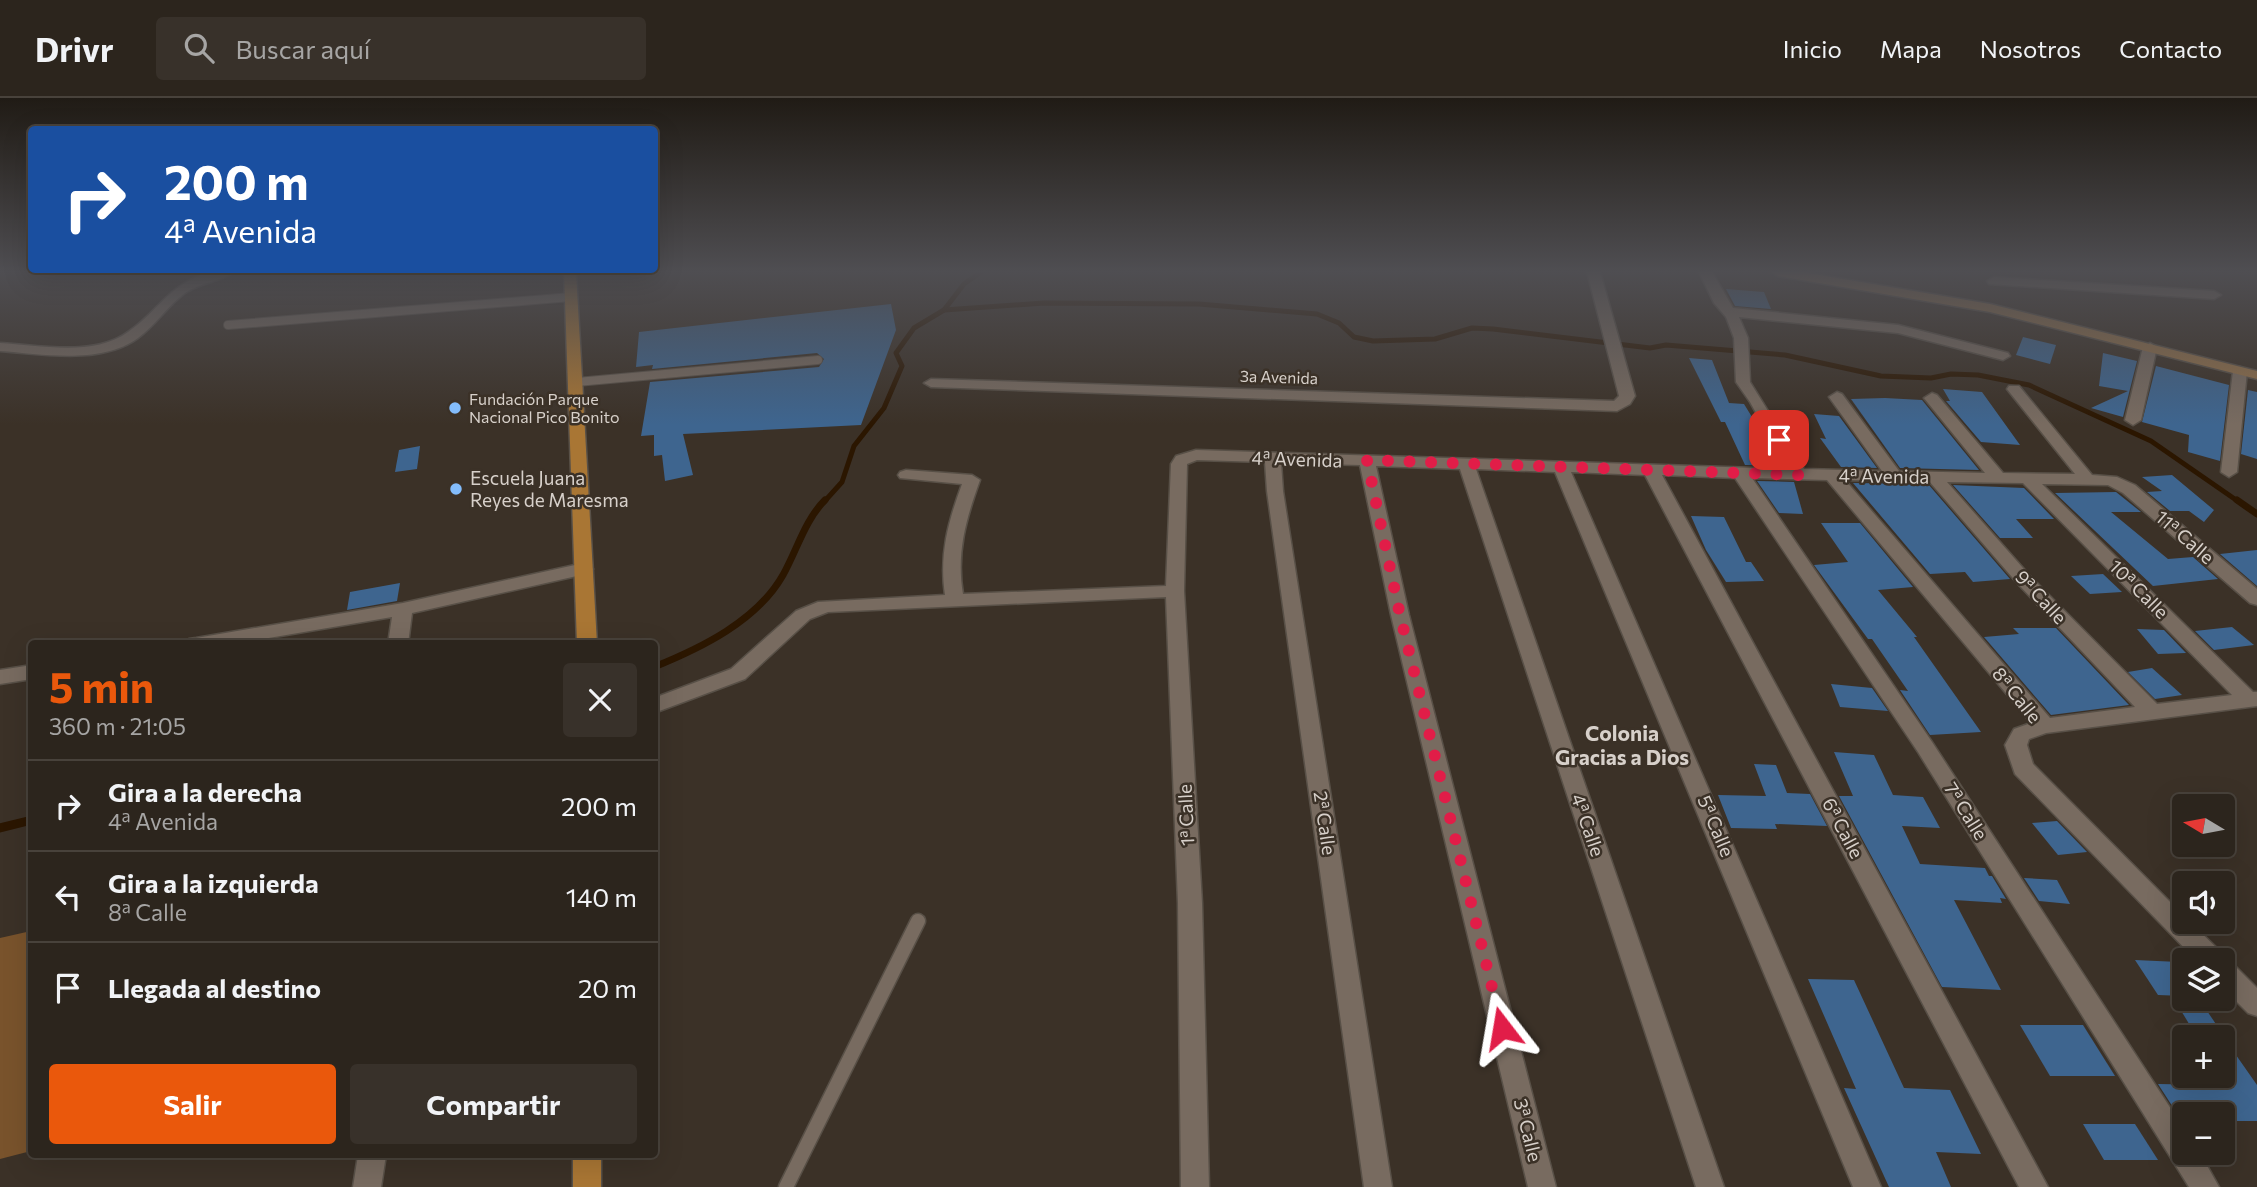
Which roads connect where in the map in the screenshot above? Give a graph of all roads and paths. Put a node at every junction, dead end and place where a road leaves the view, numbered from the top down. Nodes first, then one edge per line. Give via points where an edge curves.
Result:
1 (148, 323) edge
2 (256, 323) edge
3 (573, 323) edge
4 (1607, 323) edge
5 (1733, 323) edge
6 (1830, 323) edge
7 (2051, 323) edge
8 (228, 325) dead end
9 (0, 347) edge
10 (2150, 347) junction
11 (2003, 356) dead end
12 (818, 360) dead end
13 (2240, 370) junction
14 (2257, 375) edge
15 (578, 382) junction
16 (931, 383) dead end
17 (2014, 389) dead end
18 (1838, 397) dead end
19 (1932, 398) dead end
20 (2133, 420) dead end
21 (1196, 455) joint
22 (1273, 458) junction
23 (1367, 460) junction
24 (1466, 463) junction
25 (1561, 467) junction
26 (1651, 470) junction
27 (2229, 472) dead end
28 (1740, 474) junction
29 (906, 475) dead end
30 (1799, 475) junction
31 (1832, 475) junction
32 (1894, 476) junction
33 (1934, 477) junction
34 (1998, 478) junction
35 (2028, 479) junction
36 (2087, 480) junction
37 (2111, 480) joint
38 (584, 569) junction
39 (1175, 591) junction
40 (2257, 598) edge
41 (955, 599) junction
42 (403, 609) junction
43 (221, 640) edge
44 (399, 640) edge
45 (587, 640) edge
46 (28, 673) edge
47 (0, 677) edge
48 (2253, 700) edge
49 (658, 704) edge
50 (2153, 713) junction
51 (2045, 726) junction
52 (918, 921) dead end
53 (2200, 948) edge
54 (2235, 983) edge
55 (2257, 1005) edge
56 (372, 1158) edge
57 (587, 1158) edge
58 (367, 1187) edge
59 (587, 1187) edge
60 (786, 1187) edge
61 (1195, 1187) edge
62 (1378, 1187) edge
63 (1542, 1187) edge
64 (1710, 1187) edge
65 (1867, 1187) edge
66 (2034, 1187) edge
67 (2206, 1187) edge

1 - 9 street via 124,341 98,348
2 - 8 lane
3 - 15 main road
4 - 16 street, 3a Avenida via 1627,396 1617,406
5 - 30 street via 1741,338 1743,382
6 - 11 street via 1898,330
7 - 10 main road
10 - 13 main road
10 - 20 street
12 - 15 lane
13 - 14 main road
13 - 27 street
15 - 38 main road
17 - 36 street
18 - 32 street
19 - 34 street
21 - 22 street, 4ª Avenida
21 - 39 street, 1ª Calle via 1179,464
22 - 23 street, 4ª Avenida
22 - 62 street, 2ª Calle
23 - 24 street, 4ª Avenida
23 - 63 street, 3ª Calle via 1400,615
24 - 25 street, 4ª Avenida
24 - 64 street, 4ª Calle
25 - 26 street, 4ª Avenida
25 - 65 street, 5ª Calle
26 - 28 street, 4ª Avenida
26 - 66 street, 6ª Calle
28 - 30 street, 4ª Avenida
28 - 67 street, 7ª Calle via 1926,747
29 - 41 street via 972,480 950,546
30 - 31 street, 4ª Avenida
31 - 32 street, 4ª Avenida
31 - 51 street, 8ª Calle
32 - 33 street, 4ª Avenida
33 - 34 street, 4ª Avenida
33 - 50 street, 9ª Calle via 2024,580
34 - 35 street, 4ª Avenida
35 - 36 street, 4ª Avenida
35 - 48 street, 10ª Calle
36 - 37 street, 4ª Avenida
37 - 40 street, 11ª Calle via 2129,489
38 - 42 street
38 - 45 main road
39 - 41 street
39 - 61 street, 1ª Calle via 1191,903
41 - 49 street via 812,610 738,674
42 - 43 street
42 - 44 street
46 - 47 street
48 - 50 street
50 - 51 street
51 - 53 street, 8ª Calle via 2021,734 2016,745 2023,768
52 - 60 lane
54 - 55 street
56 - 58 street
57 - 59 main road

